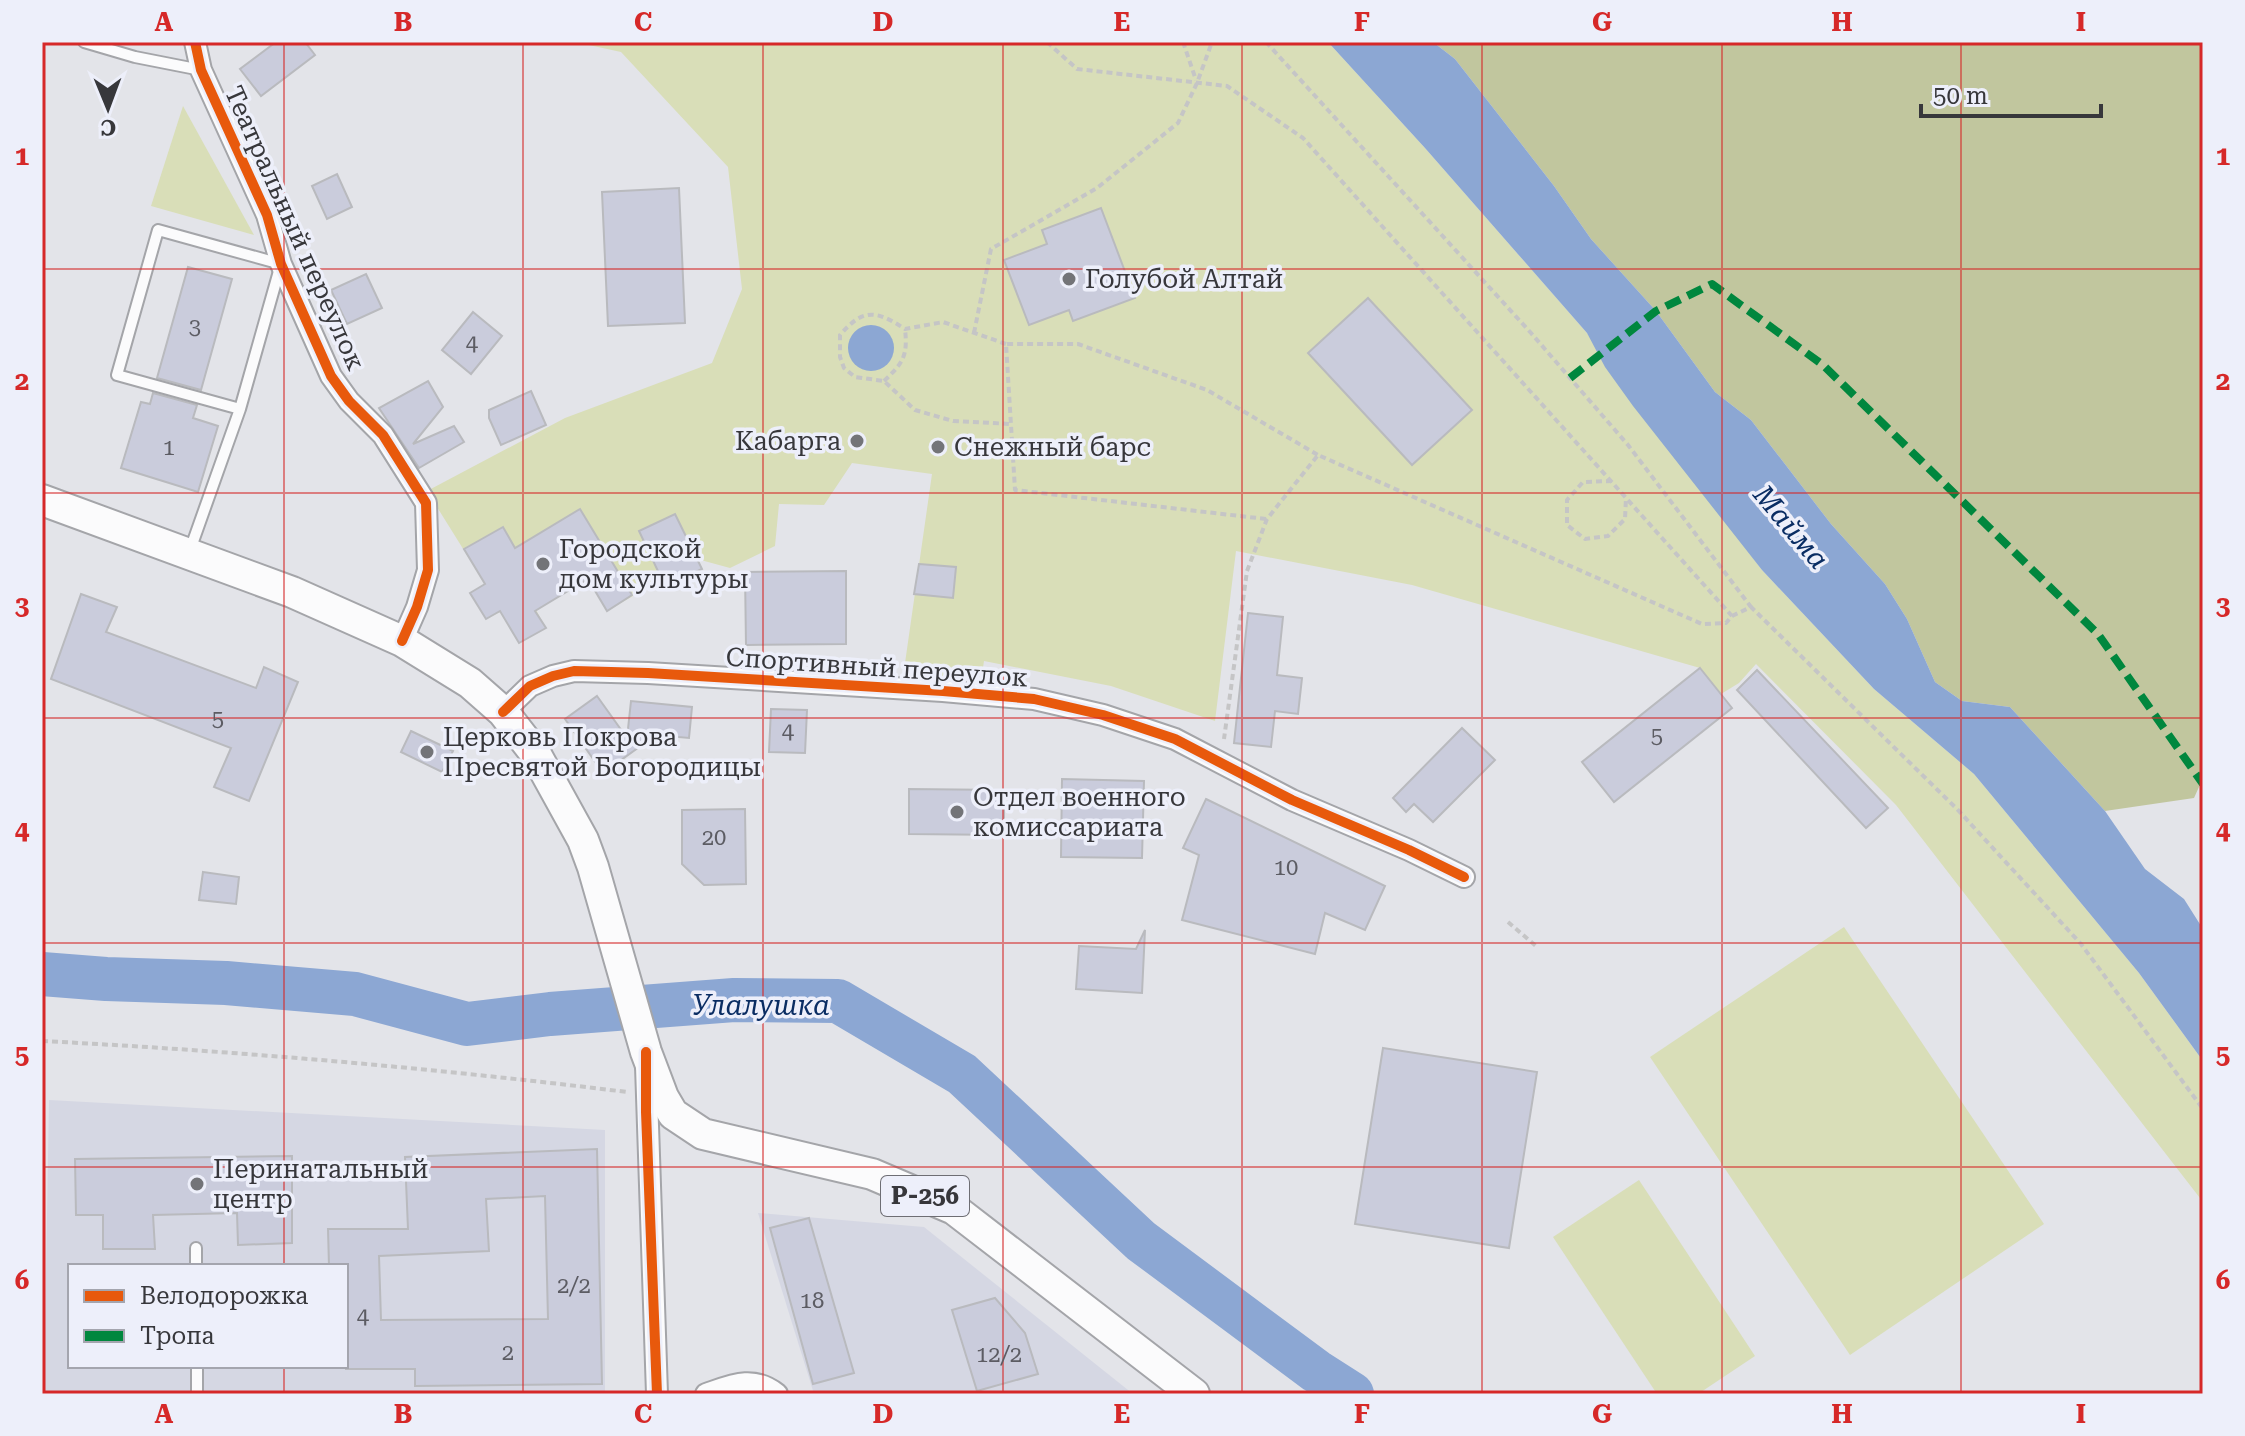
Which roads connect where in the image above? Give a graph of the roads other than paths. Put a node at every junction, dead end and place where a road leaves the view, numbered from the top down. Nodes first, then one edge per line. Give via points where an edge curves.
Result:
1 (84, 42) edge
2 (195, 42) edge
3 (201, 70) junction
4 (281, 264) junction
5 (240, 409) junction
6 (42, 500) edge
7 (189, 554) junction
8 (402, 641) junction
9 (503, 712) junction
10 (1464, 877) dead end
11 (646, 1052) junction
12 (196, 1248) dead end
13 (196, 1264) edge
14 (197, 1368) edge
15 (197, 1394) edge
16 (657, 1394) edge
17 (706, 1394) edge
18 (777, 1394) edge
19 (1194, 1394) edge

1 - 3 lane
2 - 3 street, Театральный переулок
3 - 4 street, Театральный переулок via 267,215
4 - 5 lane
4 - 5 lane via 158,230 153,245 117,375
4 - 8 street, Театральный переулок via 331,376 383,435 426,503 428,570
5 - 7 lane
6 - 7 main road, Р-256
7 - 8 main road, Р-256
8 - 9 main road, Р-256 via 470,683
9 - 10 street, Спортивный переулок via 530,686 574,671 1034,699 1175,739 1292,800
9 - 11 main road, Р-256 via 535,753 583,840
11 - 16 street
11 - 19 main road, Р-256 via 673,1114 703,1134 872,1174 954,1209
12 - 13 lane
14 - 15 lane
17 - 18 street via 739,1383 764,1384

